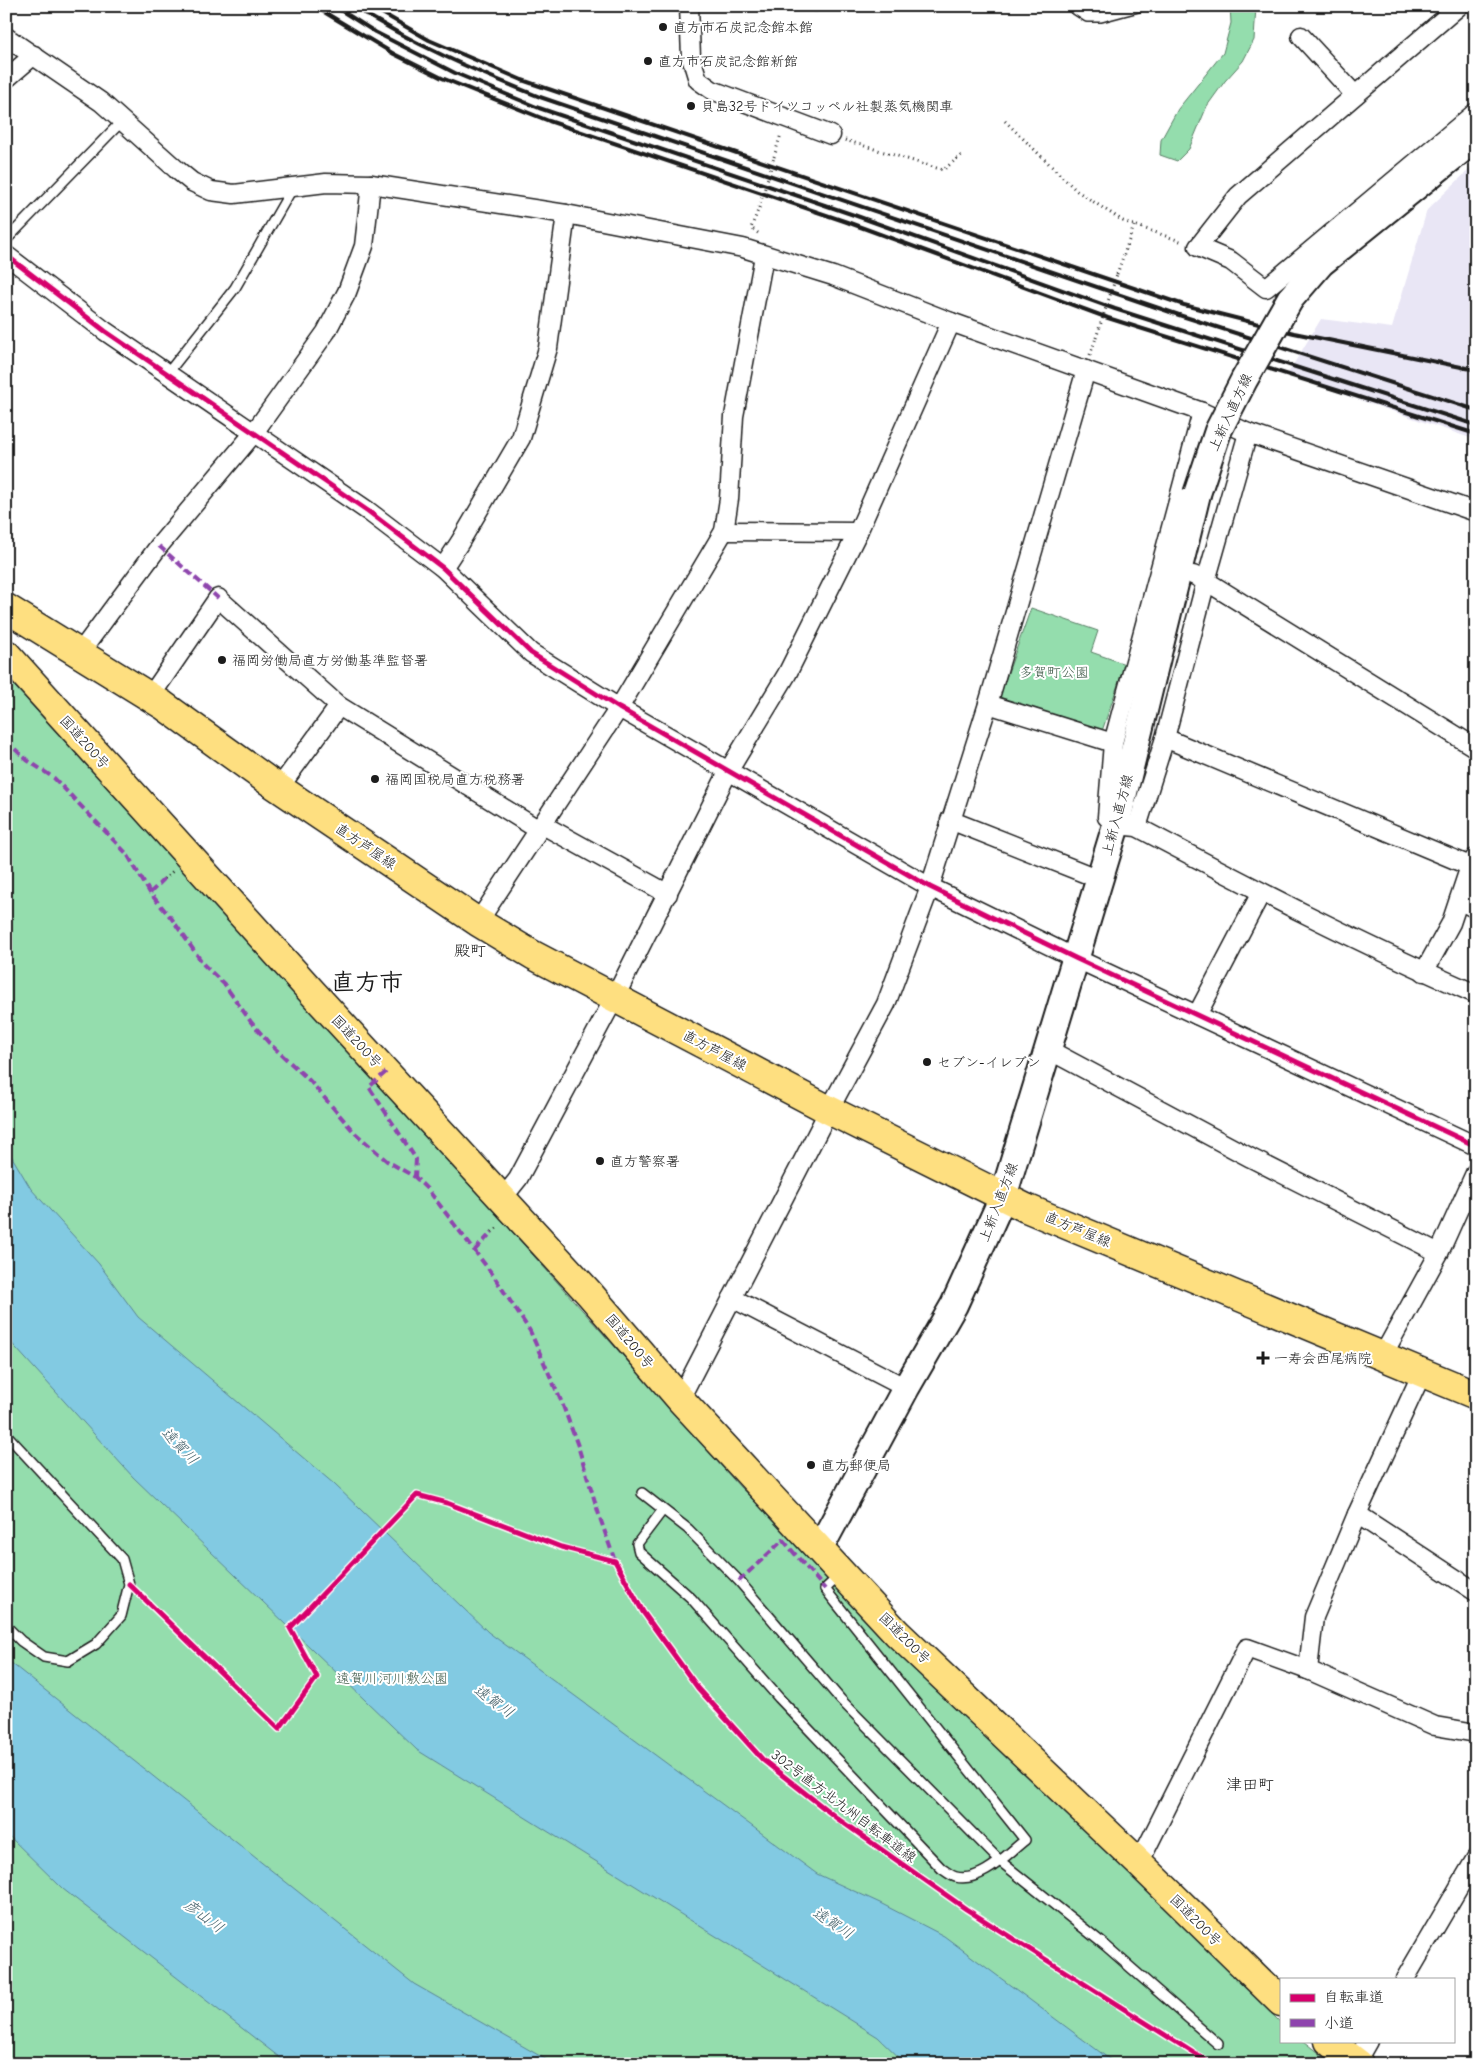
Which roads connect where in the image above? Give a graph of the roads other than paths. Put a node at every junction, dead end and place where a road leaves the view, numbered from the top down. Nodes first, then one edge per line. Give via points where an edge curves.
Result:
1 (689, 6) edge
2 (1070, 6) edge
3 (1142, 6) edge
4 (1459, 6) edge
5 (1301, 36) dead end
6 (6, 37) edge
7 (34, 55) junction
8 (6, 79) edge
9 (1355, 95) junction
10 (1476, 112) edge
11 (123, 120) junction
12 (830, 135) road end
13 (1476, 138) edge
14 (371, 184) junction
15 (294, 187) junction
16 (566, 214) junction
17 (6, 240) edge
18 (6, 254) edge
19 (764, 256) junction
20 (951, 322) junction
21 (1086, 370) junction
22 (167, 374) junction
23 (1202, 412) junction
24 (253, 434) junction
25 (1248, 434) junction
26 (1476, 512) edge
27 (724, 531) junction
28 (858, 532) junction
29 (442, 568) junction
30 (1200, 578) junction
31 (6, 608) edge
32 (6, 654) edge
33 (79, 654) junction
34 (150, 698) junction
35 (988, 704) junction
36 (339, 706) junction
37 (619, 708) junction
38 (1165, 738) junction
39 (1113, 743) junction
40 (1476, 748) edge
41 (729, 770) junction
42 (278, 788) junction
43 (950, 820) junction
44 (1126, 826) junction
45 (541, 828) junction
46 (1473, 862) edge
47 (1100, 879) junction
48 (930, 886) junction
49 (1261, 893) junction
50 (668, 894) junction
51 (1459, 900) junction
52 (1476, 909) edge
53 (478, 922) junction
54 (1075, 958) junction
55 (1424, 972) junction
56 (1476, 994) edge
57 (616, 997) junction
58 (1197, 1015) junction
59 (1049, 1050) junction
60 (829, 1110) junction
61 (1476, 1146) edge
62 (1476, 1172) edge
63 (1003, 1197) junction
64 (502, 1199) junction
65 (1439, 1253) junction
66 (732, 1298) junction
67 (1383, 1355) junction
68 (1422, 1373) junction
69 (906, 1388) junction
70 (1476, 1395) edge
71 (680, 1399) junction
72 (6, 1434) edge
73 (642, 1493) dead end
74 (662, 1511) junction
75 (1357, 1514) junction
76 (820, 1548) junction
77 (843, 1573) junction
78 (1476, 1592) edge
79 (6, 1626) edge
80 (1308, 1670) junction
81 (1476, 1733) edge
82 (1476, 1858) edge
83 (1000, 1860) junction
84 (1139, 1863) junction
85 (1406, 1978) edge
86 (1280, 2001) edge
87 (1331, 2042) edge
88 (1218, 2044) dead end
89 (1361, 2056) edge

1 - 12 street via 690,57 698,80 712,90
2 - 3 lane via 1087,17 1101,17
4 - 9 street
5 - 9 street
6 - 7 street
7 - 8 street
7 - 11 street
9 - 10 street via 1238,196 1198,247 1231,261 1266,288
11 - 15 street via 192,182 211,191 234,194
11 - 17 lane
13 - 44 main road, 上新入直方線, bridge via 1321,262 1290,299 1218,431 1197,494
14 - 15 street via 326,183
14 - 16 street
14 - 24 street via 364,246 347,292 326,332
15 - 22 lane via 235,288
16 - 19 street via 744,248
16 - 29 street via 548,348 521,438
18 - 22 street via 105,331
19 - 20 street via 833,276
19 - 27 street via 734,416
20 - 21 street
20 - 28 street
21 - 23 street
21 - 35 street
22 - 24 street
23 - 25 street
23 - 39 street
24 - 29 street via 368,511
24 - 33 street via 159,546
25 - 26 street
25 - 30 street
27 - 28 street
27 - 37 street
28 - 41 street via 788,674
29 - 37 street via 531,654
30 - 38 street
30 - 40 street
31 - 33 main road, 直方芦屋線
32 - 64 main road, 国道200号
33 - 34 main road, 直方芦屋線
34 - 36 street via 218,598
34 - 42 main road, 直方芦屋線
35 - 39 street
35 - 43 street
36 - 42 street
36 - 45 street
37 - 41 street
37 - 45 street
38 - 44 street
38 - 46 street
39 - 44 street via 1107,816
41 - 48 street
41 - 50 street
42 - 53 main road, 直方芦屋線
43 - 47 street
43 - 48 street
44 - 47 main road, 上新入直方線
44 - 49 street
45 - 50 street
45 - 53 street
46 - 51 street
47 - 54 main road, 上新入直方線
48 - 54 street
48 - 60 street via 886,1004
49 - 55 street
49 - 58 street
50 - 57 street
51 - 52 street
51 - 55 street via 1451,923
53 - 57 main road, 直方芦屋線 via 533,955
54 - 58 street
54 - 59 main road, 上新入直方線
55 - 56 street
57 - 60 main road, 直方芦屋線
57 - 64 street via 518,1179
58 - 61 street
59 - 63 main road, 上新入直方線
59 - 65 street via 1251,1158
60 - 63 main road, 直方芦屋線
60 - 66 street
62 - 65 street
63 - 67 main road, 直方芦屋線
63 - 69 main road, 上新入直方線 via 954,1305
64 - 71 main road, 国道200号 via 589,1292
65 - 67 street
66 - 69 street
66 - 71 street
67 - 68 main road, 直方芦屋線
68 - 70 main road, 直方芦屋線
68 - 75 street
69 - 76 main road, 上新入直方線
71 - 76 main road, 国道200号
72 - 79 lane via 122,1559 130,1584 121,1616 96,1644 68,1661 44,1657
73 - 74 lane
74 - 83 lane via 688,1529 739,1581 840,1700
74 - 83 lane via 637,1544 639,1552 691,1598 780,1698 935,1862 955,1877 970,1877
75 - 78 street
75 - 80 street via 1314,1617
76 - 77 main road, 国道200号
77 - 83 lane via 825,1589 1025,1840
77 - 84 main road, 国道200号 via 897,1633
80 - 81 street via 1434,1726
80 - 84 street via 1246,1648
82 - 85 street
83 - 88 lane via 1106,1946
84 - 86 main road, 国道200号
87 - 89 main road

